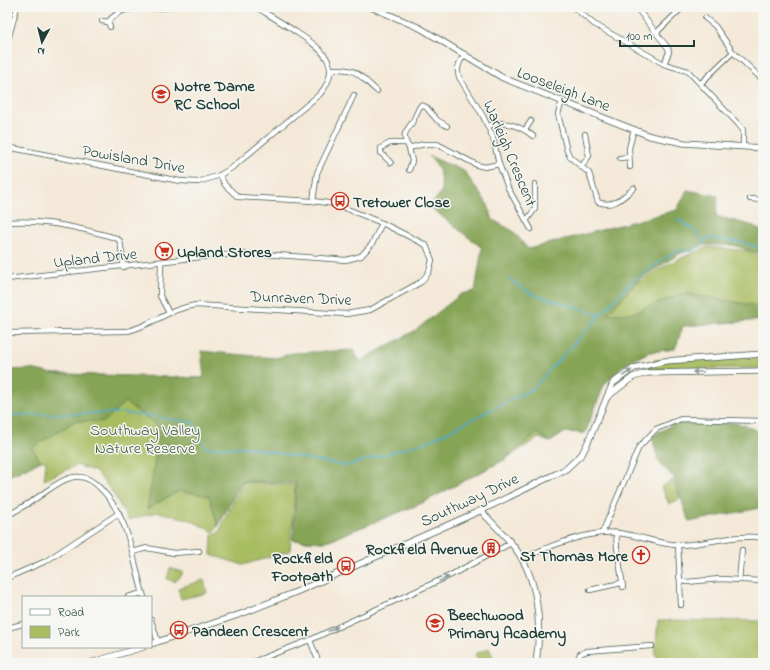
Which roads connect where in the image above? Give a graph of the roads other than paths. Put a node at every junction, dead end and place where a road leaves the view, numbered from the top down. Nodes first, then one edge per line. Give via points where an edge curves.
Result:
1 (18, 7) edge
2 (169, 7) edge
3 (256, 7) edge
4 (371, 7) edge
5 (573, 7) edge
6 (636, 7) edge
7 (683, 7) edge
8 (155, 8) edge
9 (705, 18) dead end
10 (102, 21) dead end
11 (656, 33) junction
12 (7, 44) edge
13 (733, 52) junction
14 (465, 54) junction
15 (664, 64) junction
16 (330, 69) junction
17 (763, 80) edge
18 (701, 83) junction
19 (377, 91) dead end
20 (354, 95) dead end
21 (562, 101) junction
22 (410, 111) dead end
23 (416, 114) junction
24 (531, 121) dead end
25 (447, 126) dead end
26 (488, 126) junction
27 (634, 129) junction
28 (525, 130) junction
29 (585, 134) dead end
30 (533, 136) dead end
31 (406, 143) junction
32 (743, 145) junction
33 (7, 147) edge
34 (409, 148) junction
35 (763, 148) edge
36 (629, 157) junction
37 (620, 158) dead end
38 (391, 163) dead end
39 (499, 164) junction
40 (581, 167) junction
41 (630, 167) dead end
42 (409, 170) dead end
43 (220, 175) junction
44 (535, 184) dead end
45 (634, 188) dead end
46 (630, 192) junction
47 (634, 196) dead end
48 (750, 199) dead end
49 (763, 200) edge
50 (313, 201) junction
51 (526, 221) junction
52 (7, 222) edge
53 (382, 223) junction
54 (531, 229) dead end
55 (161, 263) junction
56 (124, 267) junction
57 (7, 278) edge
58 (169, 313) junction
59 (7, 333) edge
60 (763, 354) edge
61 (763, 371) edge
62 (606, 399) junction
63 (763, 421) edge
64 (482, 510) junction
65 (119, 513) junction
66 (7, 516) edge
67 (616, 532) junction
68 (602, 533) junction
69 (763, 538) edge
70 (512, 544) junction
71 (678, 545) junction
72 (742, 550) dead end
73 (199, 551) dead end
74 (133, 552) junction
75 (522, 560) junction
76 (679, 576) junction
77 (7, 578) edge
78 (739, 580) junction
79 (763, 581) edge
80 (590, 590) dead end
81 (143, 595) edge
82 (681, 606) dead end
83 (152, 623) edge
84 (22, 624) edge
85 (7, 628) edge
86 (310, 640) junction
87 (158, 642) junction
88 (152, 644) edge
89 (642, 646) junction
90 (652, 646) dead end
91 (140, 648) edge
92 (642, 652) dead end
93 (90, 663) edge
94 (250, 663) edge
95 (319, 663) edge
96 (536, 663) edge
97 (576, 663) edge

1 - 12 street
2 - 8 street
3 - 16 street via 316,45 327,57
4 - 14 street, Looseleigh Lane via 420,28
5 - 15 street via 594,24
6 - 11 street
7 - 11 street
8 - 10 street via 128,9 113,16 109,24
9 - 13 street via 715,26
11 - 15 street via 669,52
13 - 17 street
13 - 18 street
14 - 21 street, Looseleigh Lane via 503,78
14 - 26 street, Warleigh Crescent via 457,72
15 - 18 street via 688,71
16 - 19 street via 353,71
16 - 43 street, Powisland Drive via 328,83 320,94 233,168
18 - 32 street via 743,130
20 - 50 street via 317,174
21 - 27 street, Looseleigh Lane
21 - 40 street via 558,114 567,152
22 - 23 street
23 - 25 street via 422,105
23 - 31 street via 405,130
24 - 28 street
26 - 28 street via 501,122
26 - 39 street, Warleigh Crescent
27 - 32 street, Looseleigh Lane via 666,140
27 - 36 street
28 - 30 street
29 - 40 street via 589,156
31 - 34 street
31 - 38 street via 390,143 381,148 381,153
32 - 35 street, Looseleigh Lane
33 - 43 street, Powisland Drive via 167,180 198,182
34 - 39 street via 437,144 477,165
34 - 42 street via 412,161
36 - 37 street
36 - 41 street
39 - 51 street, Warleigh Crescent via 508,188
40 - 46 street via 592,178 598,202 614,204
43 - 50 street, Dunraven Drive via 238,197
44 - 51 street, Warleigh Crescent via 535,209
45 - 46 street
46 - 47 street
48 - 49 street
50 - 53 street, Dunraven Drive via 335,204
51 - 54 street, Warleigh Crescent
52 - 56 street via 47,223 116,238 120,241
53 - 55 street, Upland Drive via 372,244 361,256 346,260 242,254
53 - 58 street, Dunraven Drive via 426,245 432,260 429,272 421,282 370,310 346,314 196,305
55 - 56 street, Upland Drive
55 - 58 street via 160,296
56 - 57 street, Upland Drive
58 - 59 street, Dunraven Drive via 128,331
62 -> 60 street, Southway Drive via 613,383 634,368 665,361
61 -> 62 street, Southway Drive via 647,372 633,377
62 - 64 street, Southway Drive via 582,454 573,464
63 - 68 street via 680,419 656,429 639,447
64 - 70 street
64 - 87 street, Southway Drive via 296,592
65 - 66 street via 114,503 94,482 78,477 56,484
65 - 74 street
65 - 77 street via 46,561
67 - 68 street
67 - 71 street
67 - 80 street via 622,585
68 - 75 street via 576,538
69 - 71 street via 729,537
70 - 75 street
86 -> 70 street
71 - 76 street
72 - 78 street
73 - 74 street via 174,553 147,548
74 - 81 street
75 - 96 street via 531,581 538,614
76 - 78 street via 681,581 687,582
76 - 82 street
78 - 79 street
83 - 87 street
84 - 85 street
86 - 94 street
86 - 95 street
87 - 88 street, Southway Drive
89 - 90 street
89 - 92 street
89 - 97 street via 587,652 580,654
91 - 93 street

